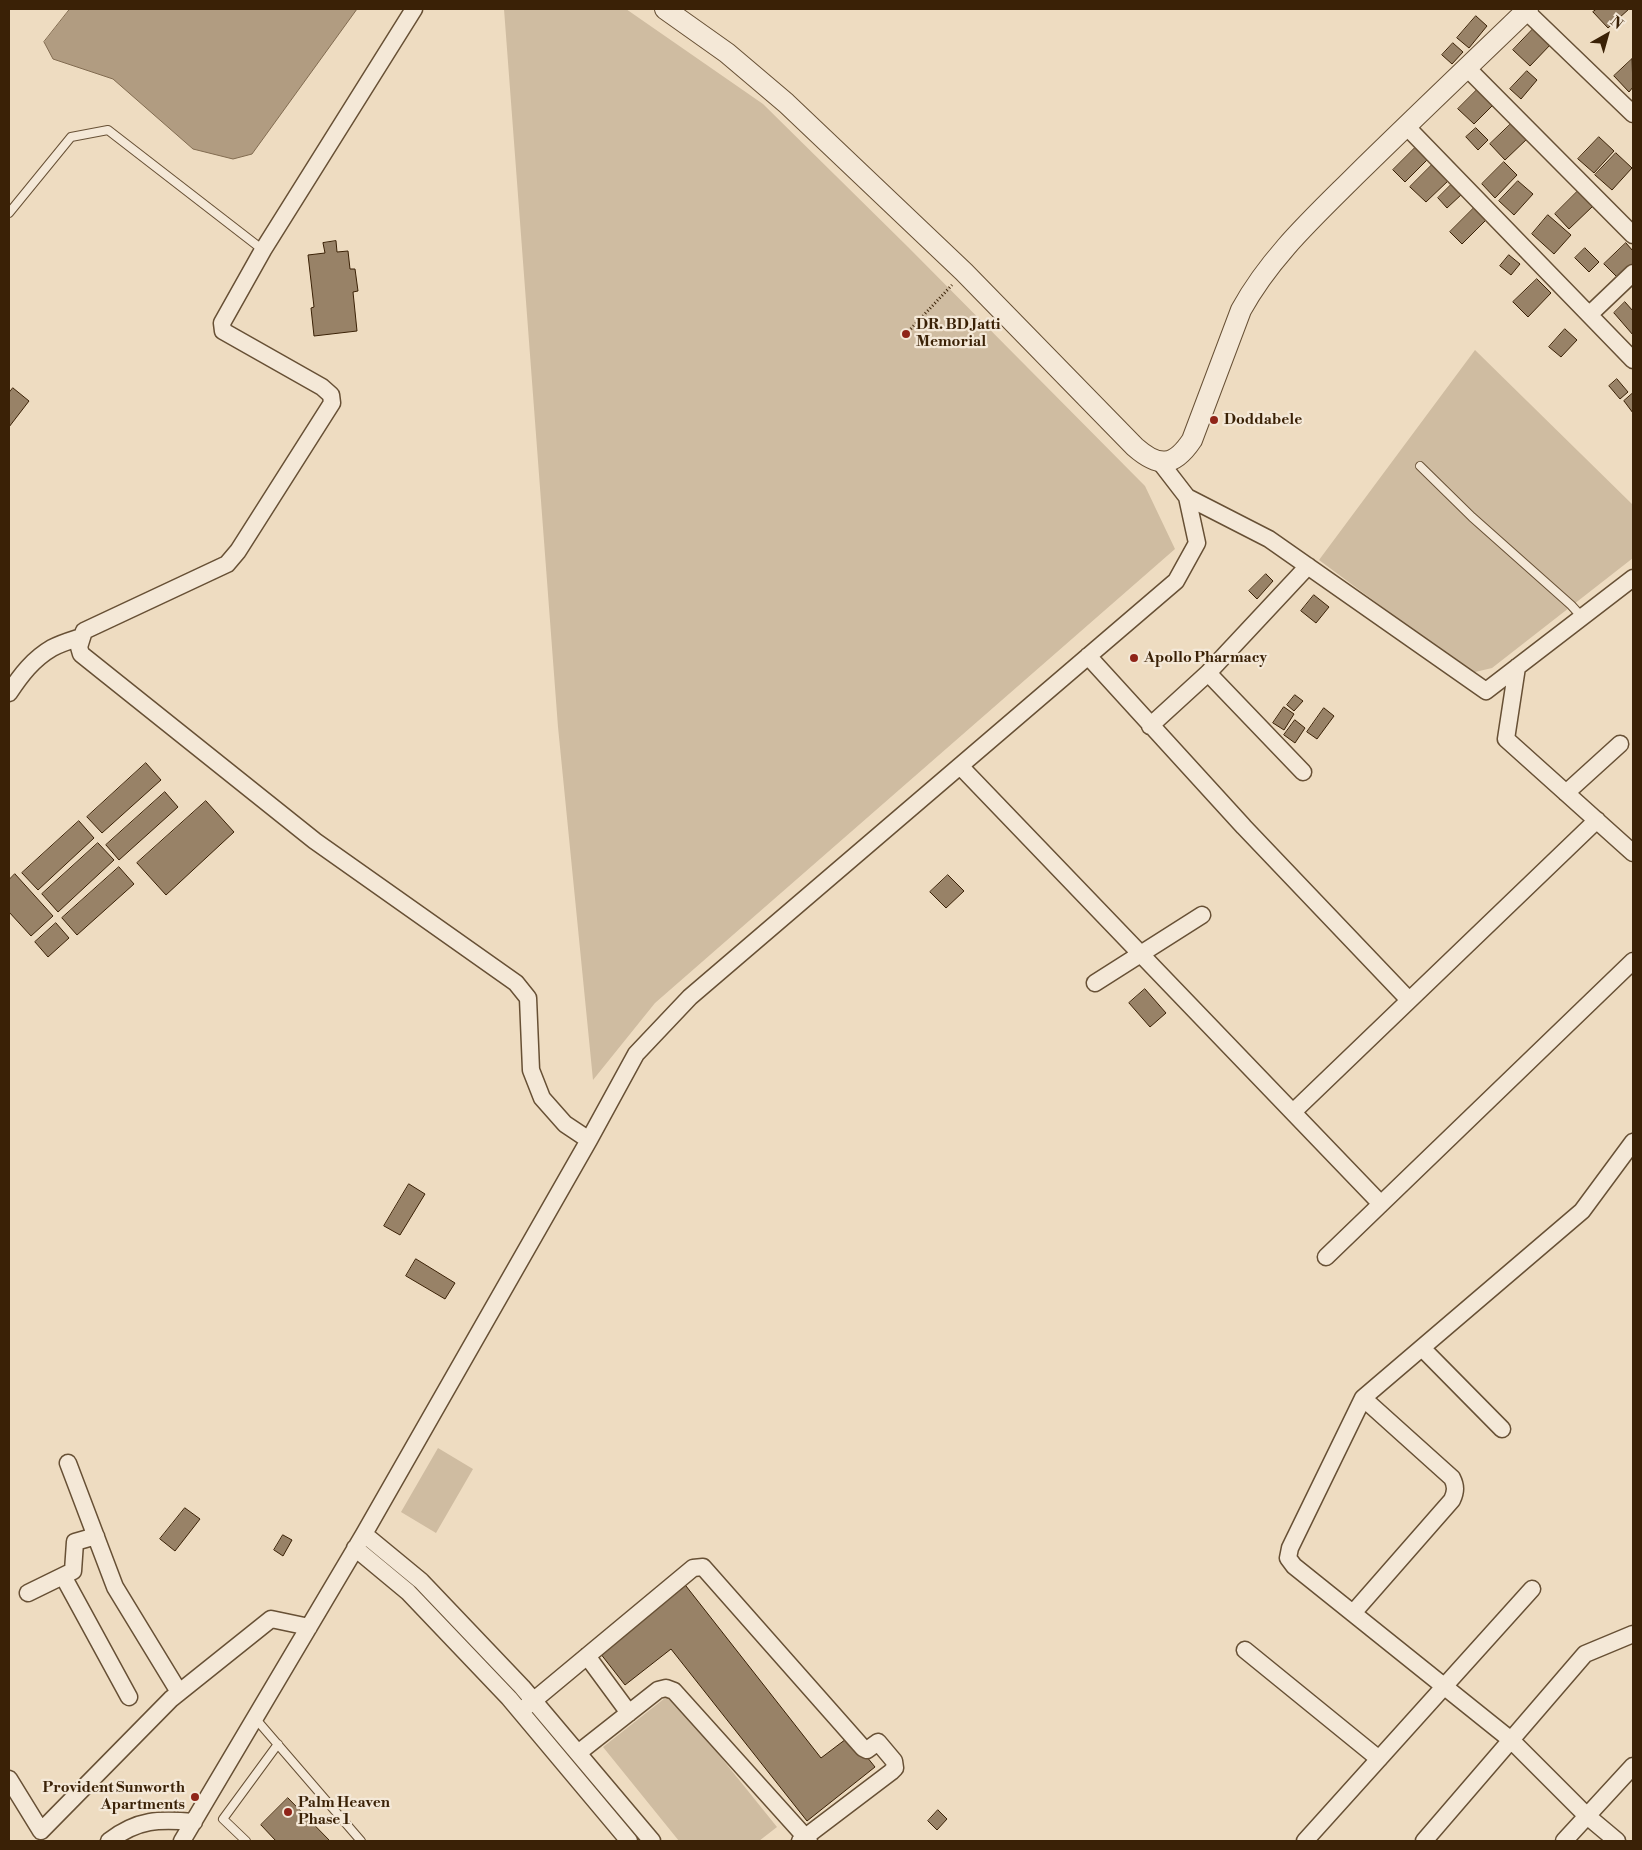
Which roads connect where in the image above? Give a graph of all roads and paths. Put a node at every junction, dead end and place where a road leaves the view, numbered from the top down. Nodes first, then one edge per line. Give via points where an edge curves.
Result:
1 (414, 9) edge
2 (665, 9) edge
3 (1527, 10) edge
4 (1467, 68) junction
5 (1633, 114) edge
6 (1406, 126) junction
7 (9, 213) edge
8 (1633, 235) edge
9 (263, 250) junction
10 (964, 272) junction
11 (1633, 273) edge
12 (1590, 314) junction
13 (906, 334) dead end
14 (1633, 360) edge
15 (1160, 462) junction
16 (1420, 466) dead end
17 (1187, 497) junction
18 (1308, 566) junction
19 (1633, 578) edge
20 (1582, 616) junction
21 (81, 637) junction
22 (1088, 656) junction
23 (1517, 667) junction
24 (1208, 673) junction
25 (9, 693) edge
26 (1150, 726) junction
27 (1620, 744) dead end
28 (960, 766) junction
29 (1303, 772) dead end
30 (1566, 793) junction
31 (1597, 820) junction
32 (1633, 853) edge
33 (1202, 915) dead end
34 (1140, 953) junction
35 (1633, 961) edge
36 (1096, 983) dead end
37 (1409, 1000) junction
38 (1293, 1112) junction
39 (589, 1140) junction
40 (1633, 1142) edge
41 (1381, 1204) junction
42 (1326, 1257) dead end
43 (1422, 1348) junction
44 (1364, 1398) junction
45 (1502, 1429) dead end
46 (68, 1463) dead end
47 (364, 1534) junction
48 (96, 1536) junction
49 (356, 1548) junction
50 (63, 1576) junction
51 (1532, 1588) dead end
52 (28, 1593) dead end
53 (1353, 1613) junction
54 (308, 1627) junction
55 (1633, 1634) edge
56 (1245, 1650) dead end
57 (587, 1656) junction
58 (1444, 1686) junction
59 (179, 1692) junction
60 (129, 1697) dead end
61 (534, 1700) junction
62 (521, 1711) junction
63 (629, 1713) junction
64 (255, 1718) junction
65 (1511, 1740) junction
66 (278, 1744) junction
67 (578, 1753) junction
68 (1379, 1759) junction
69 (1633, 1766) edge
70 (9, 1779) edge
71 (1586, 1815) junction
72 (194, 1822) junction
73 (805, 1840) edge
74 (109, 1841) edge
75 (182, 1841) edge
76 (246, 1841) edge
77 (361, 1841) edge
78 (629, 1841) edge
79 (652, 1841) edge
80 (1305, 1841) edge
81 (1424, 1841) edge
82 (1564, 1841) edge
83 (1617, 1841) edge

1 - 9 street
2 - 10 street via 727,53 779,96
3 - 4 street
3 - 5 street
4 - 6 street
4 - 8 street
6 - 12 street
6 - 15 street via 1296,235 1267,270 1233,328 1192,440 1180,456
7 - 9 lane via 70,137 108,130
9 - 21 street via 222,323 224,331 322,387 331,395 332,403 227,564 84,631
10 - 13 path
10 - 15 street via 1135,447
11 - 12 street
12 - 14 street
15 - 17 street
16 - 20 lane
17 - 18 street via 1269,539
17 - 22 street via 1197,543 1176,581
18 - 23 street via 1486,692
18 - 24 street
19 - 20 street
20 - 23 street
21 - 25 street via 52,648 26,669
21 - 39 street via 81,654 315,841 516,983 528,998 532,1070 542,1098 565,1124
22 - 26 street
22 - 28 street
23 - 30 street via 1506,739
24 - 26 street
24 - 29 street
26 - 37 street
27 - 30 street
28 - 34 street
28 - 39 street via 690,997 636,1054
30 - 31 street
31 - 32 street
31 - 37 street
33 - 34 street
34 - 36 street
34 - 38 street
35 - 41 street
37 - 38 street
38 - 41 street
39 - 47 street
40 - 43 street via 1582,1211
41 - 42 street
43 - 44 street
43 - 45 street
44 - 53 street via 1288,1558
44 - 53 street via 1456,1485 1452,1500
46 - 48 street
47 - 49 street
47 - 61 street via 421,1582
48 - 50 street via 75,1542 73,1571
48 - 59 street via 115,1587
49 - 54 street
49 - 62 street via 408,1592
50 - 52 street
50 - 60 street
51 - 58 street
53 - 58 street
54 - 59 street via 271,1619
54 - 64 street
55 - 65 street via 1585,1654
56 - 68 street
57 - 61 street
57 - 63 street
57 - 73 street via 693,1568 703,1567 864,1748 867,1750 878,1742 894,1761 896,1768
58 - 65 street
58 - 68 street
59 - 70 street via 41,1831
61 - 62 street
61 - 67 street
62 - 78 street
63 - 67 street
63 - 73 street via 658,1690 674,1691
64 - 66 lane
64 - 72 street
65 - 71 street
65 - 81 street
66 - 76 lane via 223,1819
66 - 77 lane
67 - 79 street
68 - 80 street
69 - 71 street
71 - 82 street
71 - 83 street
72 - 74 street via 166,1820 141,1823
72 - 75 street

